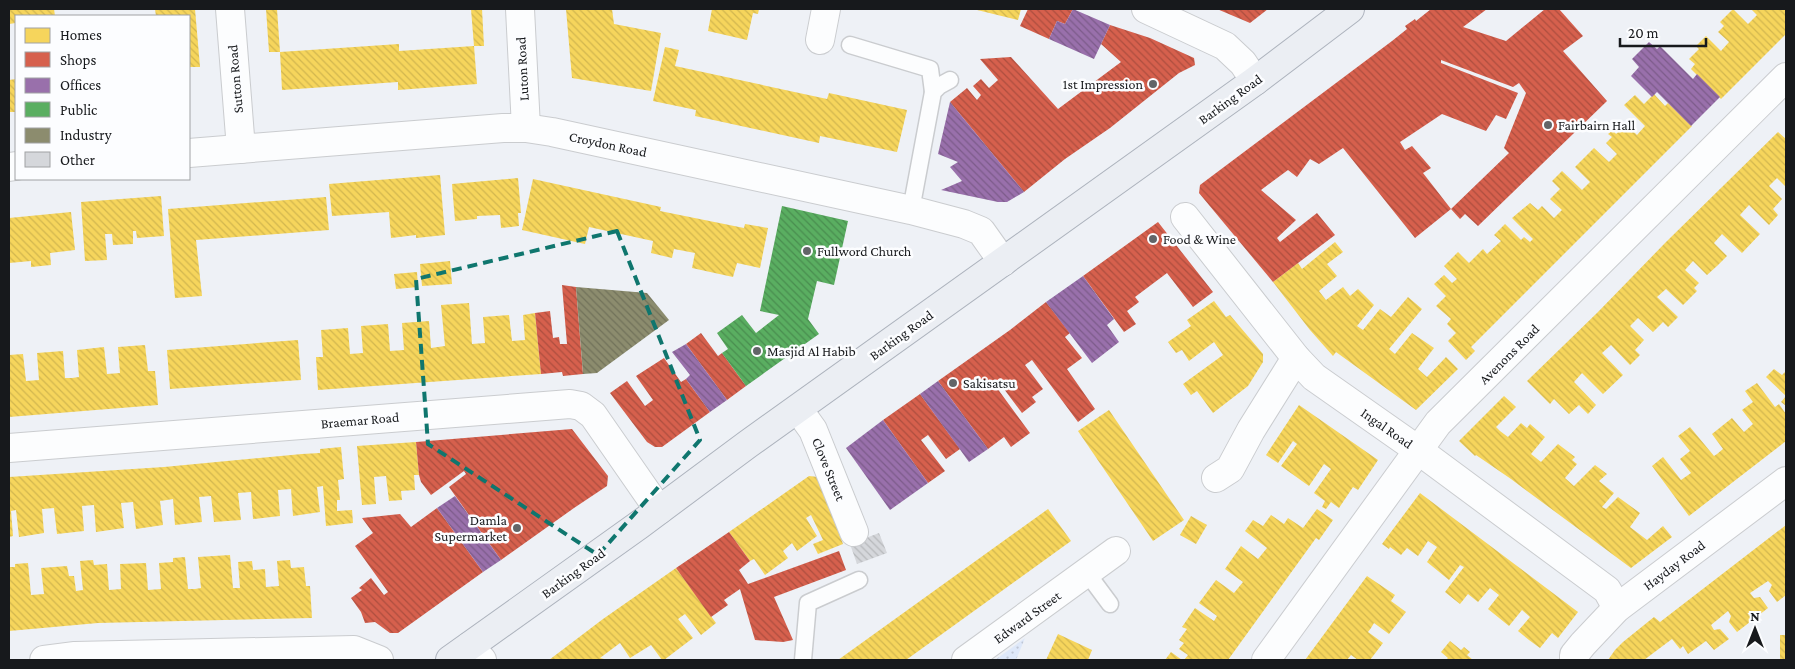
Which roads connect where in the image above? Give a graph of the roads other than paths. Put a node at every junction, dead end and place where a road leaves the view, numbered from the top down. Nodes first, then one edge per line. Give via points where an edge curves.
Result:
1 (230, 9) edge
2 (520, 9) edge
3 (826, 9) edge
4 (1146, 9) edge
5 (1350, 9) edge
6 (820, 40) dead end
7 (850, 45) dead end
8 (1786, 77) edge
9 (950, 80) dead end
10 (1255, 81) junction
11 (933, 92) junction
12 (526, 128) junction
13 (241, 149) junction
14 (190, 153) edge
15 (911, 210) junction
16 (1184, 217) dead end
17 (1003, 262) junction
18 (1296, 358) junction
19 (798, 409) junction
20 (9, 448) edge
21 (1418, 450) junction
22 (1216, 478) dead end
23 (1786, 481) edge
24 (659, 510) junction
25 (854, 532) dead end
26 (1116, 551) dead end
27 (1088, 573) junction
28 (859, 580) dead end
29 (1110, 604) dead end
30 (1617, 608) junction
31 (468, 656) edge
32 (127, 658) edge
33 (44, 660) edge
34 (379, 660) edge
35 (803, 660) edge
36 (966, 660) edge
37 (1266, 660) edge
38 (1574, 660) edge

1 - 13 street, Sutton Road
2 - 12 street, Luton Road
3 - 6 street
4 - 10 street via 1225,46
5 - 10 main road, Barking Road
7 - 11 lane via 930,68
8 - 21 street, Avenons Road via 1438,423
9 - 11 lane
10 - 17 main road, Barking Road
11 - 15 lane
12 - 13 street, Croydon Road
12 - 15 street, Croydon Road
13 - 14 street, Croydon Road
15 - 17 street, Croydon Road via 981,231
16 - 18 street, Ingal Road
17 - 19 main road, Barking Road
18 - 21 street, Ingal Road via 1314,377
18 - 22 street via 1230,469
19 - 24 main road, Barking Road
19 - 25 street, Clove Street via 813,430
20 - 24 street, Braemar Road via 570,404 581,406 593,415
21 - 30 street, Ingal Road via 1607,590
21 - 37 street, Avenons Road
23 - 30 street, Hayday Road
24 - 31 main road, Barking Road
26 - 27 street, Edward Street
27 - 29 lane
27 - 36 street, Edward Street
28 - 35 lane via 808,603
30 - 38 street, Hayday Road via 1574,654
32 - 33 street via 75,656
32 - 34 street via 354,650

